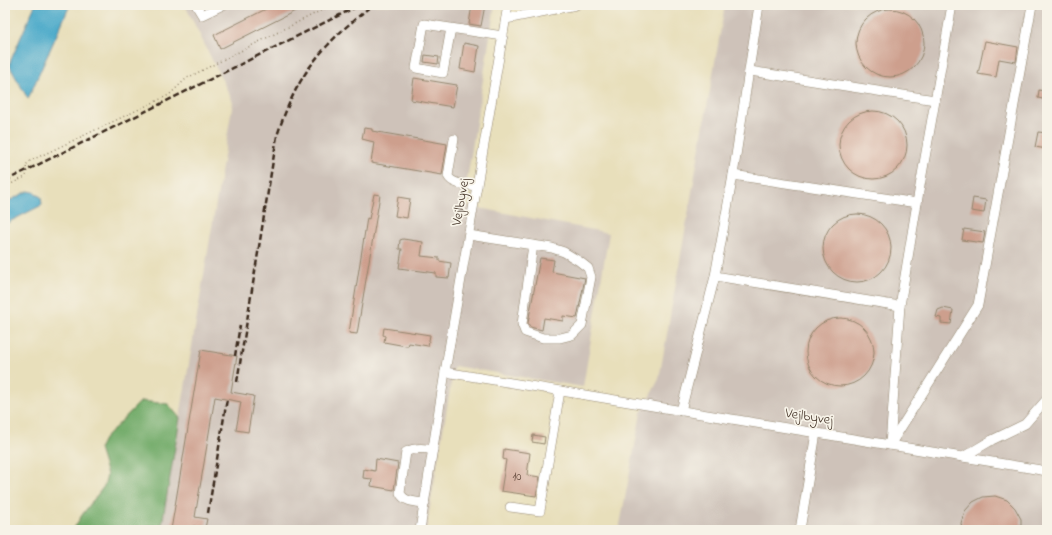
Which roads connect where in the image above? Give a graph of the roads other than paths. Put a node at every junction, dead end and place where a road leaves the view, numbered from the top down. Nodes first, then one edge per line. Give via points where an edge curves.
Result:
1 (196, 5) edge
2 (222, 5) edge
3 (508, 5) edge
4 (576, 5) edge
5 (759, 5) edge
6 (952, 5) edge
7 (1032, 5) edge
8 (506, 19) junction
9 (451, 28) junction
10 (503, 36) junction
11 (750, 71) junction
12 (935, 100) junction
13 (454, 140) dead end
14 (733, 174) junction
15 (477, 186) junction
16 (917, 203) junction
17 (469, 235) junction
18 (533, 245) junction
19 (715, 276) junction
20 (900, 306) junction
21 (445, 372) junction
22 (560, 391) junction
23 (1047, 399) edge
24 (681, 410) junction
25 (816, 433) junction
26 (890, 445) junction
27 (434, 450) junction
28 (963, 457) junction
29 (1047, 471) edge
30 (425, 503) junction
31 (510, 507) dead end
32 (420, 530) edge
33 (800, 530) edge

1 - 2 street via 202,16
3 - 8 street, Vejlbyvej
4 - 8 street
5 - 11 street
6 - 12 street
7 - 26 street via 978,305
8 - 10 street, Vejlbyvej
9 - 9 street via 424,24 416,68 443,73
9 - 10 street
10 - 15 street, Vejlbyvej
11 - 12 street
11 - 14 street
12 - 16 street
13 - 15 street via 449,180
14 - 16 street
14 - 19 street
15 - 17 street, Vejlbyvej
16 - 20 street
17 - 18 street
17 - 21 street, Vejlbyvej
18 - 18 street via 564,252 588,268 591,277 582,325 572,334 560,338 543,338 525,332 522,324
19 - 20 street
19 - 24 street
20 - 26 street
21 - 22 street, Vejlbyvej
21 - 27 street, Vejlbyvej
22 - 24 street, Vejlbyvej
22 - 31 street via 540,511
23 - 28 street via 1025,424
24 - 25 street, Vejlbyvej
25 - 26 street, Vejlbyvej
25 - 33 street
26 - 28 street, Vejlbyvej
27 - 30 street, Vejlbyvej
27 - 30 street via 412,448 406,452 400,493 406,500
28 - 29 street, Vejlbyvej
30 - 32 street, Vejlbyvej

